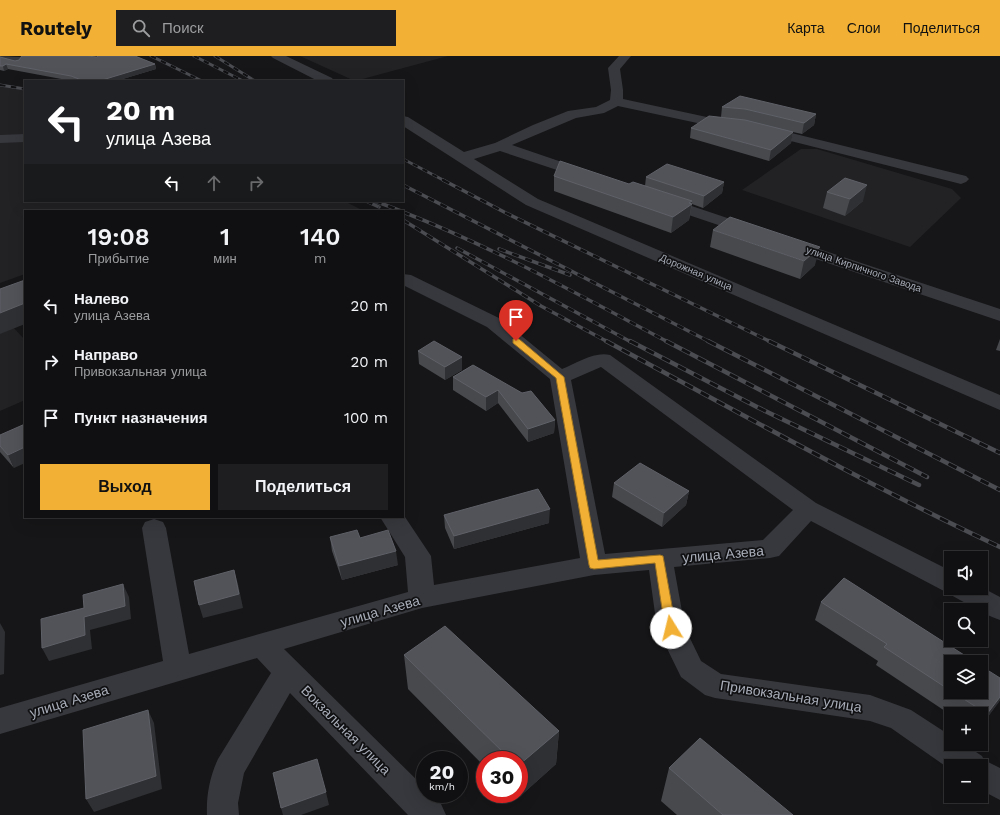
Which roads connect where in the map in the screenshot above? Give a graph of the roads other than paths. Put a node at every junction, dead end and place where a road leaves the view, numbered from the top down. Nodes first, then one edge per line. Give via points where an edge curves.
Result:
1 (277, 56) edge
2 (625, 56) edge
3 (0, 57) edge
4 (16, 60) edge
5 (326, 80) edge
6 (616, 102) junction
7 (404, 121) edge
8 (24, 138) edge
9 (0, 139) edge
10 (500, 146) junction
11 (464, 157) junction
12 (961, 179) dead end
13 (602, 181) edge
14 (647, 196) edge
15 (404, 280) edge
16 (1000, 315) edge
17 (560, 377) junction
18 (1000, 403) edge
19 (808, 510) junction
20 (393, 518) edge
21 (154, 528) dead end
22 (660, 559) junction
23 (594, 565) junction
24 (944, 579) edge
25 (974, 595) edge
26 (422, 598) junction
27 (1000, 608) edge
28 (262, 645) junction
29 (178, 668) junction
30 (288, 671) junction
31 (0, 721) edge
32 (961, 759) edge
33 (988, 777) edge
34 (1000, 785) edge
35 (222, 815) edge
36 (430, 815) edge

1 - 5 street
2 - 6 street via 614,68
3 - 4 street
6 - 10 street via 599,110 573,114
6 - 12 street via 716,123 744,125
7 - 11 street, Дорожная улица
8 - 9 street
10 - 11 street
10 - 13 street
11 - 18 street, Дорожная улица via 532,202
14 - 16 street, улица Кирпичного Завода
15 - 17 street via 494,323
17 - 19 street via 603,359
17 - 23 street
19 - 22 street, улица Азева via 770,550
19 - 24 street
20 - 26 street via 418,556
21 - 29 street
22 - 23 street, улица Азева
22 - 32 street, Привокзальная улица via 671,628 691,669 715,686 870,708 901,719
23 - 26 street, улица Азева
25 - 27 street
26 - 28 street, улица Азева
28 - 29 street, улица Азева
28 - 30 street, Вокзальная улица
29 - 31 street, улица Азева
30 - 35 street via 229,769
30 - 36 street, Вокзальная улица
33 - 34 street

